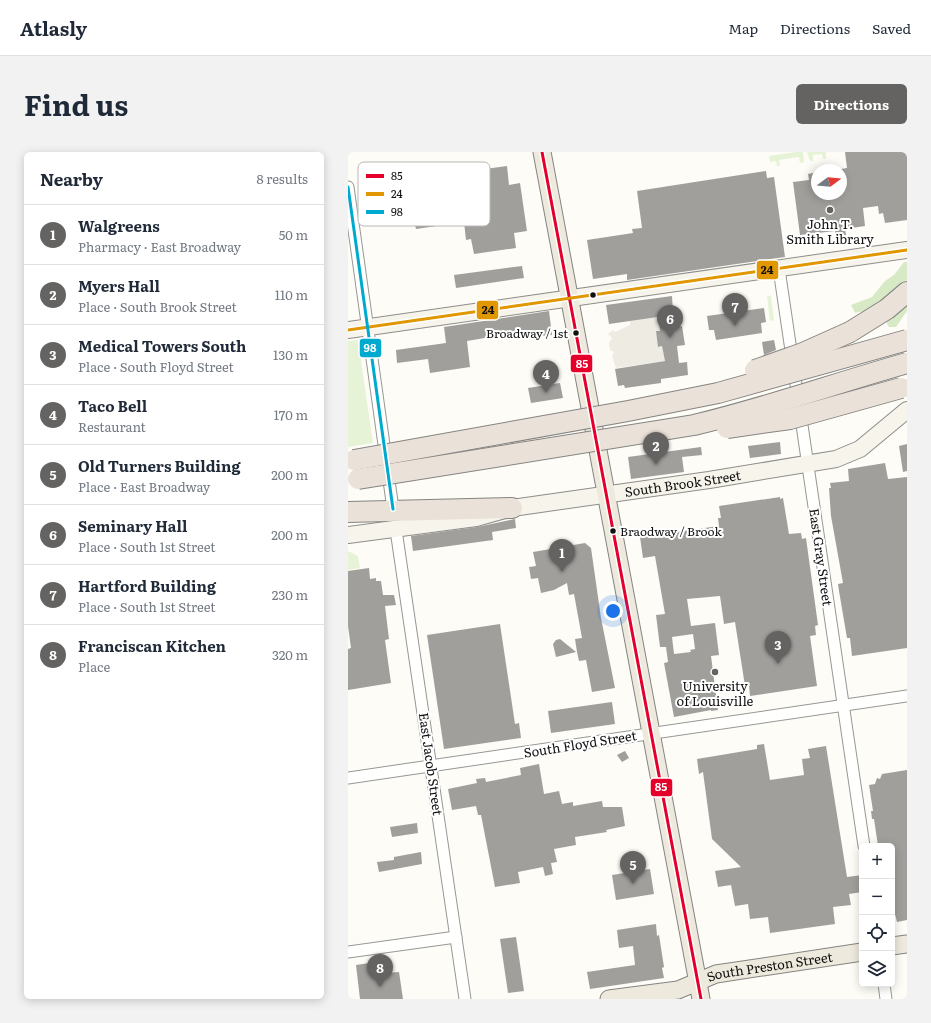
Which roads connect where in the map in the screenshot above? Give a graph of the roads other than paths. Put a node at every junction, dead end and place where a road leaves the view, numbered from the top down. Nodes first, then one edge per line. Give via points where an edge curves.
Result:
1 (542, 152) edge
2 (348, 187) edge
3 (907, 250) edge
4 (780, 269) junction
5 (907, 292) edge
6 (570, 298) junction
7 (368, 327) junction
8 (348, 330) edge
9 (907, 340) edge
10 (907, 363) edge
11 (904, 387) edge
12 (907, 410) edge
13 (628, 411) junction
14 (614, 438) junction
15 (351, 460) edge
16 (808, 464) junction
17 (353, 480) edge
18 (607, 495) junction
19 (512, 508) junction
20 (393, 509) junction
21 (348, 512) edge
22 (396, 530) junction
23 (348, 535) edge
24 (907, 696) edge
25 (843, 705) junction
26 (652, 733) junction
27 (432, 766) junction
28 (348, 778) edge
29 (864, 843) edge
30 (456, 937) junction
31 (907, 944) edge
32 (895, 946) edge
33 (348, 952) edge
34 (859, 952) edge
35 (698, 982) junction
36 (884, 987) edge
37 (465, 999) edge
38 (609, 999) edge
39 (701, 999) edge
40 (886, 999) edge

1 - 6 main road
2 - 7 street
3 - 4 street
4 - 6 street
4 - 16 street, East Gray Street
5 - 13 highway, bridge via 887,309 850,332 784,360
6 - 7 street
6 - 18 main road
7 - 8 street
7 - 20 street
9 - 13 highway, bridge via 718,393
10 - 14 highway, bridge via 721,419
11 - 14 highway, bridge via 790,419 720,429
12 - 16 street, South Brook Street via 853,454
13 - 15 highway, bridge
14 - 17 highway, bridge
16 - 18 street, South Brook Street
16 - 25 street, East Gray Street
18 - 19 street, South Brook Street
18 - 26 main road
19 - 20 highway
19 - 22 street, South Brook Street via 476,518
20 - 21 highway
22 - 23 street, South Brook Street
22 - 27 street, East Jacob Street
24 - 25 street, South Floyd Street
25 - 26 street, South Floyd Street
25 - 29 street, East Gray Street
26 - 27 street, South Floyd Street
26 - 35 main road
27 - 28 street, South Floyd Street
27 - 30 street, East Jacob Street
30 - 33 street
30 - 37 street, East Jacob Street
31 - 32 main road
34 - 35 main road, South Preston Street via 716,974
35 - 38 main road, South Preston Street via 678,990
35 - 39 main road
36 - 40 street

